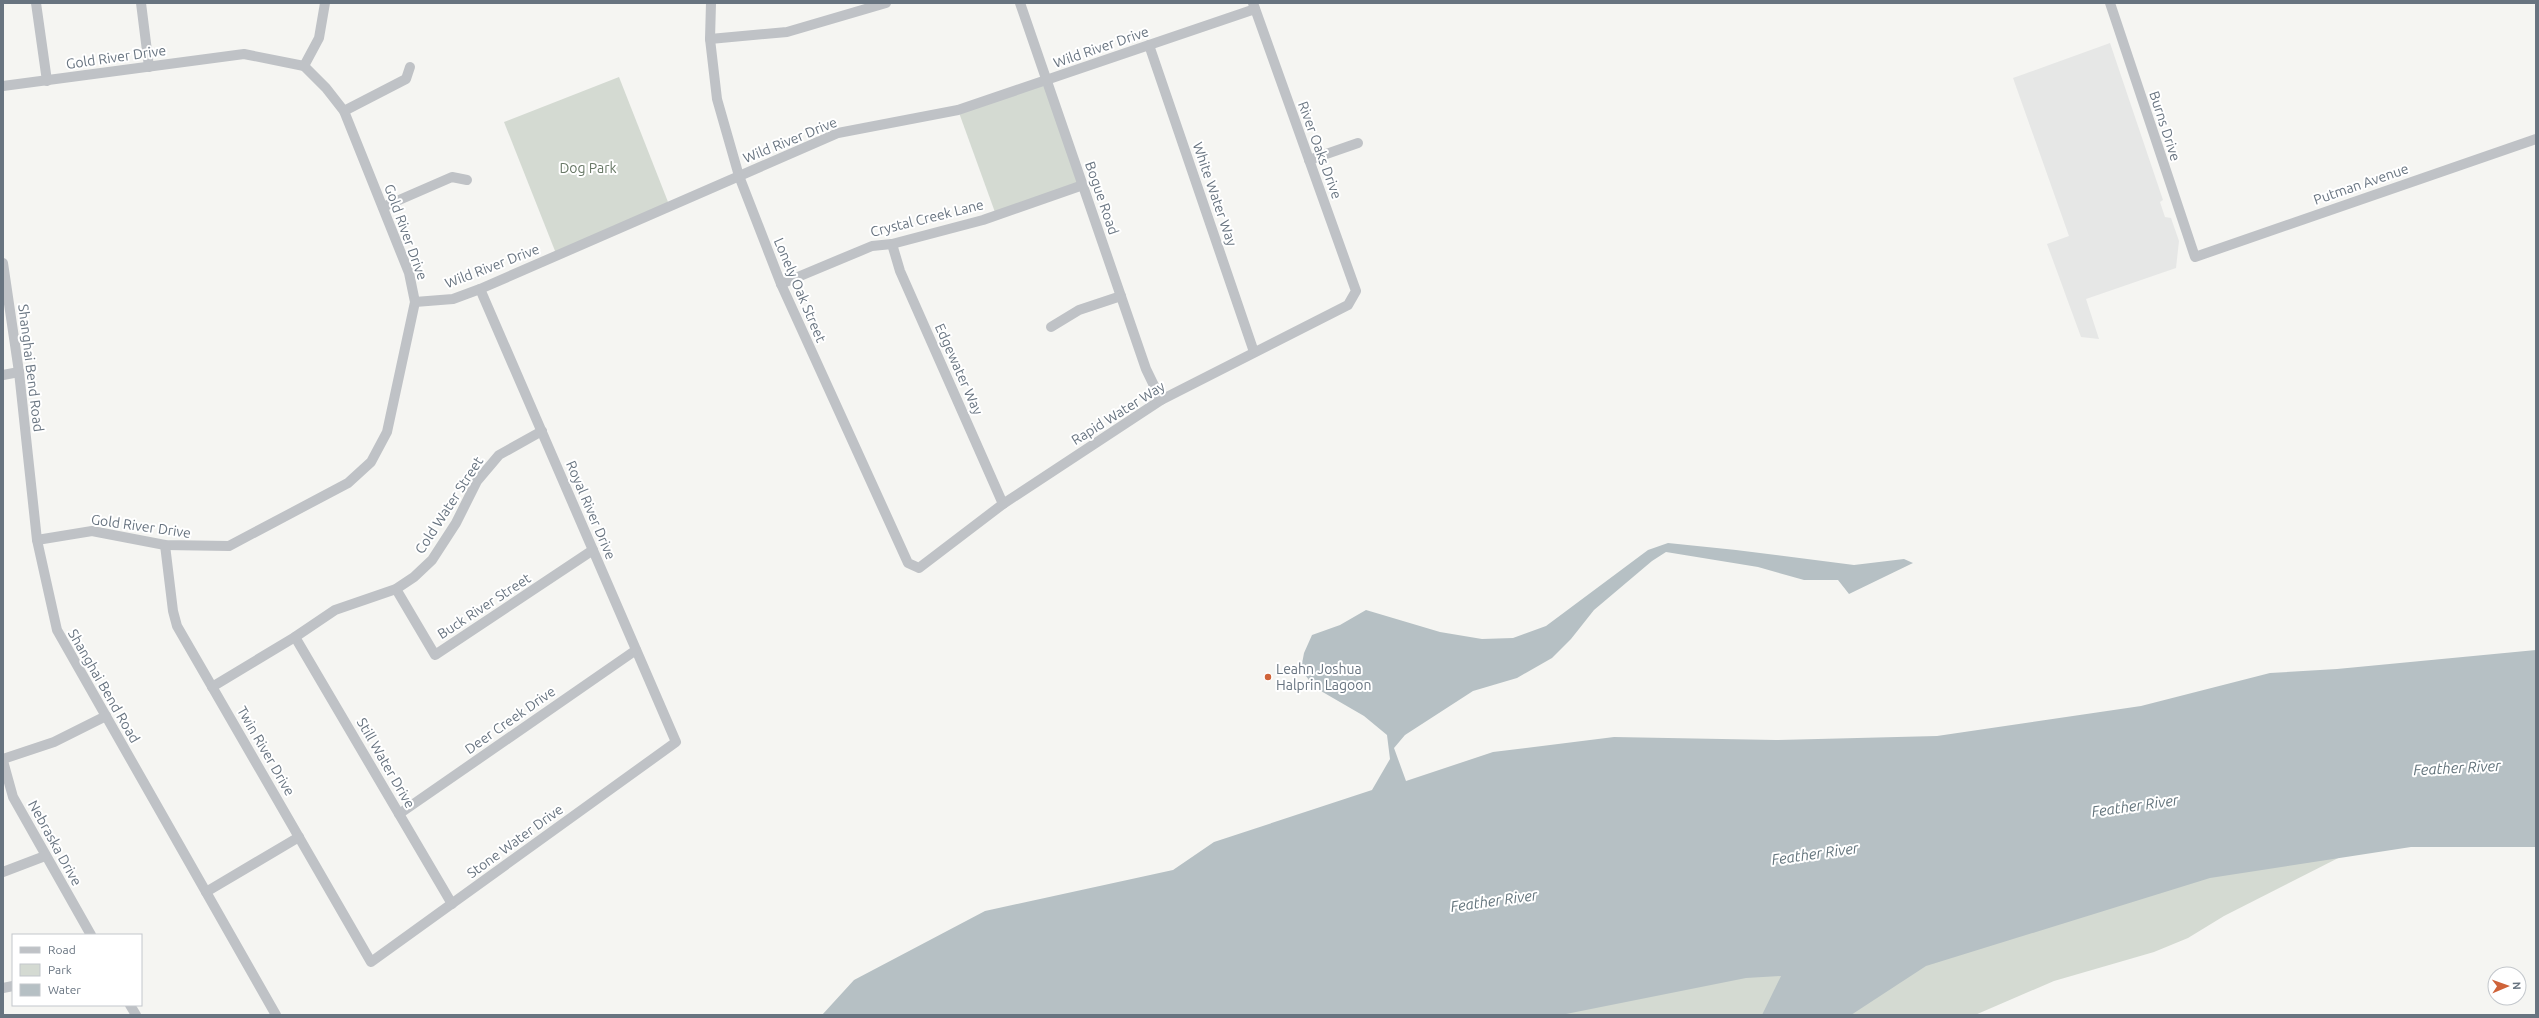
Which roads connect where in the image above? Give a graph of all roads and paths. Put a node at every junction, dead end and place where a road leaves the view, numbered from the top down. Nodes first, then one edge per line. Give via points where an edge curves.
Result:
1 (36, 3) edge
2 (141, 3) edge
3 (325, 3) edge
4 (711, 3) edge
5 (886, 3) edge
6 (1020, 3) edge
7 (2110, 3) edge
8 (1254, 6) edge
9 (710, 40) junction
10 (1149, 45) junction
11 (304, 66) junction
12 (149, 67) junction
13 (410, 67) dead end
14 (1047, 80) junction
15 (47, 81) junction
16 (3, 86) edge
17 (344, 111) junction
18 (2536, 139) edge
19 (1358, 143) dead end
20 (1309, 160) junction
21 (739, 176) junction
22 (467, 180) dead end
23 (1083, 185) junction
24 (383, 207) junction
25 (892, 244) junction
26 (2195, 257) joint
27 (3, 263) edge
28 (781, 284) junction
29 (480, 289) junction
30 (1121, 296) junction
31 (415, 302) junction
32 (1348, 306) joint
33 (1051, 327) dead end
34 (1254, 352) junction
35 (19, 372) junction
36 (3, 375) edge
37 (1161, 400) junction
38 (542, 431) junction
39 (1003, 504) junction
40 (37, 540) junction
41 (165, 545) junction
42 (593, 550) junction
43 (919, 568) joint
44 (396, 589) junction
45 (295, 637) junction
46 (636, 650) junction
47 (212, 687) junction
48 (106, 716) junction
49 (676, 742) joint
50 (3, 760) edge
51 (399, 814) junction
52 (299, 837) junction
53 (45, 856) junction
54 (3, 872) edge
55 (206, 892) junction
56 (452, 904) junction
57 (90, 934) edge
58 (371, 962) joint
59 (131, 1006) edge
60 (136, 1015) edge
61 (276, 1015) edge

1 - 15 street
2 - 12 street
3 - 11 street via 319,38
4 - 9 street, Lonely Oak Street
5 - 9 street via 787,32
6 - 14 street, Bogue Road
7 - 26 street, Burns Drive
8 - 10 street, Wild River Drive
8 - 20 street, River Oaks Drive
9 - 21 street, Lonely Oak Street via 717,99
10 - 14 street, Wild River Drive
10 - 34 street, White Water Way
11 - 12 street, Gold River Drive via 244,54
11 - 17 street, Gold River Drive
12 - 15 street, Gold River Drive
13 - 17 street via 406,79
14 - 21 street, Wild River Drive via 958,110 838,133
14 - 23 street, Bogue Road
15 - 16 street, Gold River Drive
17 - 24 street, Gold River Drive
18 - 26 street, Putman Avenue
19 - 20 street
20 - 32 street, River Oaks Drive via 1356,291
21 - 28 street, Lonely Oak Street
21 - 29 street, Wild River Drive
22 - 24 street via 452,177
23 - 25 street, Crystal Creek Lane via 982,220
23 - 30 street, Bogue Road
24 - 31 street, Gold River Drive via 409,273
25 - 28 street, Crystal Creek Lane via 872,246
25 - 39 street, Edgewater Way via 900,271
27 - 35 street, Shanghai Bend Road
28 - 43 street, Lonely Oak Street via 908,563
29 - 31 street, Wild River Drive via 453,299
29 - 38 street, Royal River Drive
30 - 33 street via 1079,310
30 - 37 street, Bogue Road via 1146,369
31 - 41 street, Gold River Drive via 387,432 371,462 348,483 229,546
32 - 34 street, Rapid Water Way
34 - 37 street, Rapid Water Way
35 - 36 street
35 - 40 street, Shanghai Bend Road
37 - 39 street, Rapid Water Way
38 - 42 street, Royal River Drive
38 - 44 street, Cold Water Street via 499,455 478,481 456,523 432,560
39 - 43 street, Rapid Water Way
40 - 41 street, Gold River Drive via 92,531
40 - 48 street, Shanghai Bend Road via 57,630
41 - 47 street, Twin River Drive via 172,611 177,626
42 - 44 street, Buck River Street via 435,655
42 - 46 street, Royal River Drive
44 - 45 street, Cold Water Street via 335,610
45 - 47 street, Cold Water Street
45 - 51 street, Still Water Drive
46 - 49 street, Royal River Drive
46 - 51 street, Deer Creek Drive
47 - 52 street, Twin River Drive
48 - 50 street via 54,742
48 - 55 street, Shanghai Bend Road
49 - 56 street, Stone Water Drive
50 - 53 street, Nebraska Drive via 13,797
51 - 56 street, Still Water Drive
52 - 55 street
52 - 58 street, Twin River Drive
53 - 54 street
53 - 57 street, Nebraska Drive
55 - 61 street, Shanghai Bend Road
56 - 58 street, Stone Water Drive
59 - 60 street

